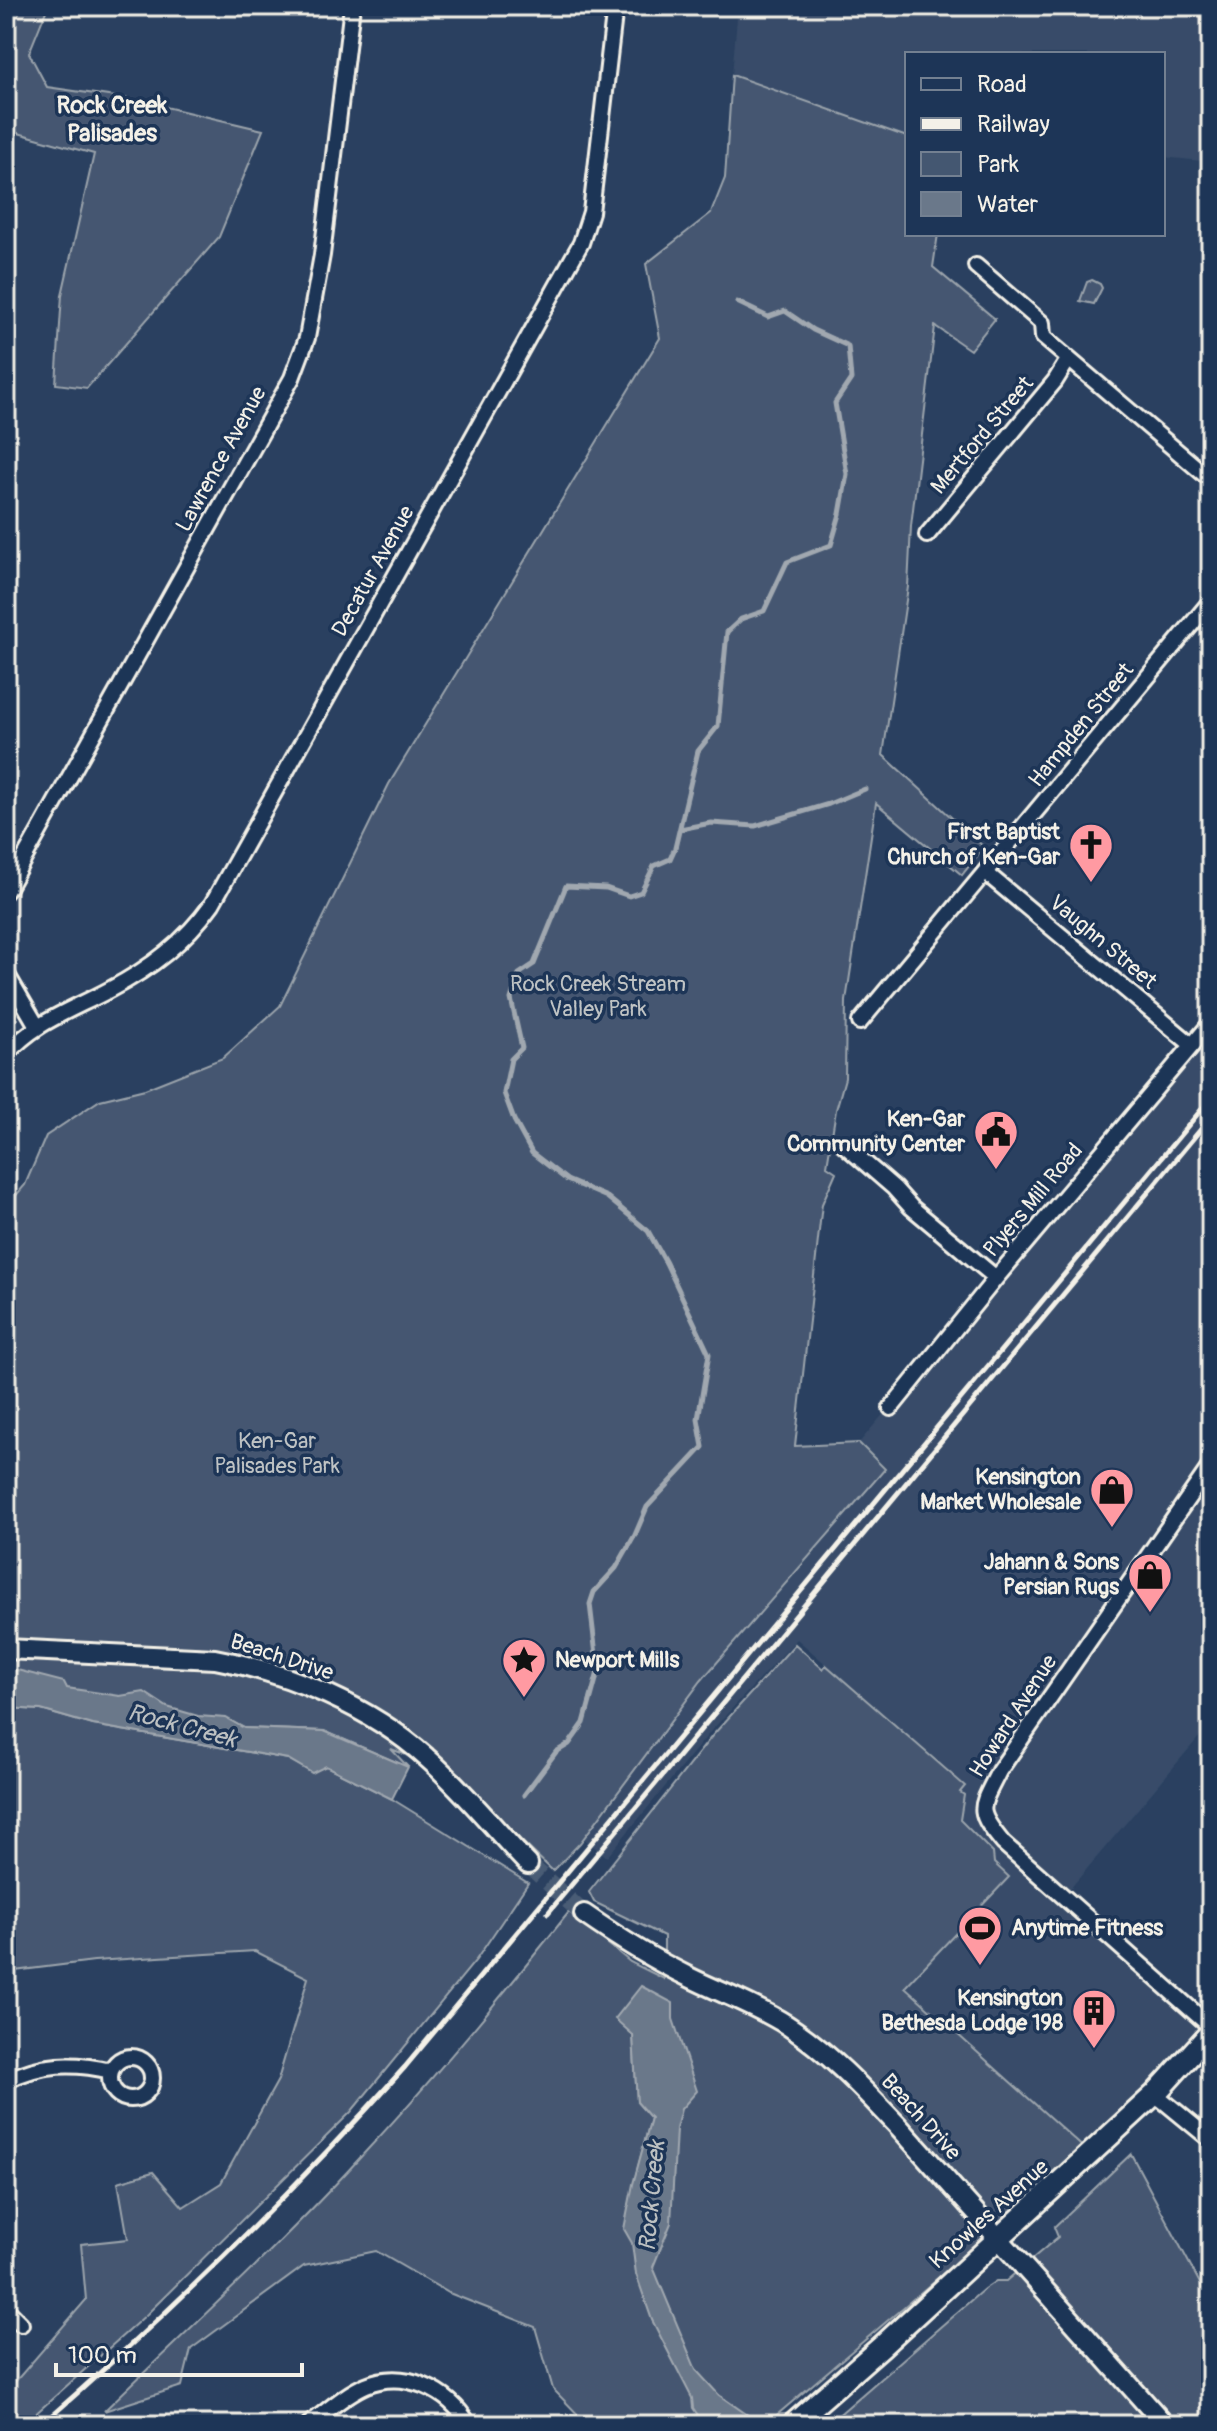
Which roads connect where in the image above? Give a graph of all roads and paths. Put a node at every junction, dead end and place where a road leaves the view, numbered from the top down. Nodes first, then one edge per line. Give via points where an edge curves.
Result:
1 (352, 6) edge
2 (615, 6) edge
3 (976, 266) dead end
4 (1068, 360) junction
5 (1211, 480) edge
6 (927, 535) dead end
7 (1211, 601) edge
8 (986, 873) junction
9 (6, 891) edge
10 (6, 973) edge
11 (860, 1022) dead end
12 (1211, 1023) edge
13 (37, 1026) junction
14 (1192, 1045) junction
15 (6, 1055) edge
16 (842, 1143) dead end
17 (996, 1278) junction
18 (891, 1408) dead end
19 (1211, 1465) edge
20 (6, 1649) edge
21 (528, 1864) tunnel mouth
22 (584, 1914) tunnel mouth
23 (1211, 2029) edge
24 (111, 2071) dead end
25 (6, 2081) edge
26 (1155, 2094) junction
27 (1211, 2140) edge
28 (996, 2238) junction
29 (6, 2309) edge
30 (21, 2324) dead end
31 (308, 2425) edge
32 (469, 2425) edge
33 (792, 2425) edge
34 (1165, 2425) edge

1 - 9 street, Lawrence Avenue via 322,255 297,365
2 - 13 street, Decatur Avenue via 591,212 581,243 212,904 163,957
3 - 4 street via 1042,323 1043,337
4 - 5 street
4 - 6 street, Mertford Street
7 - 8 street, Hampden Street
8 - 11 street, Hampden Street
8 - 14 street, Vaughn Street
10 - 13 street
12 - 14 street, Plyers Mill Road
13 - 15 street, Decatur Avenue
14 - 17 street, Plyers Mill Road
16 - 17 street
17 - 18 street, Plyers Mill Road
19 - 23 street, Howard Avenue via 999,1771 982,1806 984,1820 1003,1843
20 - 21 street, Beach Drive via 215,1659 315,1689 384,1725 425,1756
22 - 28 street, Beach Drive via 618,1938 758,2009 812,2043 900,2128
23 - 26 main road, Knowles Avenue
24 - 25 street via 82,2064 52,2065
26 - 27 street
26 - 28 main road, Knowles Avenue
28 - 33 main road, Knowles Avenue
28 - 34 street, Beach Drive
29 - 30 street
31 - 32 street via 364,2386 392,2380 440,2393

